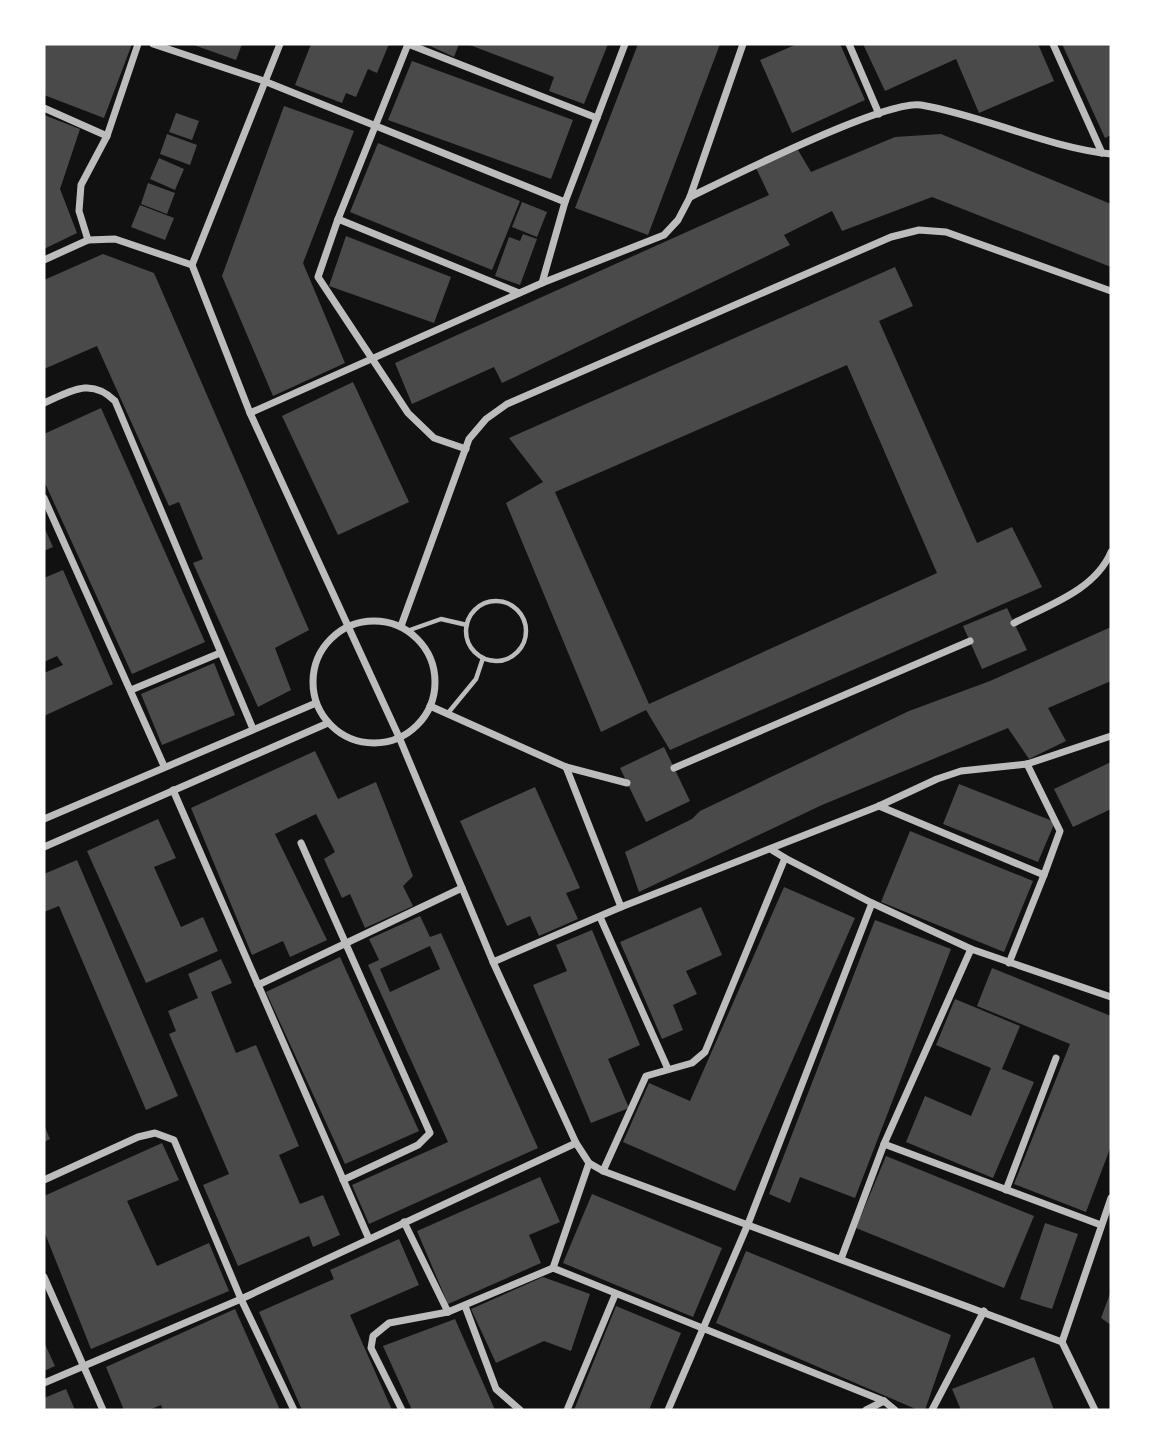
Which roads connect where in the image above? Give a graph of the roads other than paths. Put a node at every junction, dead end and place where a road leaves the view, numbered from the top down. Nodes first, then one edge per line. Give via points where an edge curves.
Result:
1 (138, 44) edge
2 (153, 44) edge
3 (280, 44) edge
4 (408, 44) edge
5 (625, 44) edge
6 (743, 44) edge
7 (849, 44) edge
8 (1053, 44) edge
9 (264, 82) junction
10 (44, 108) edge
11 (879, 114) junction
12 (597, 118) junction
13 (375, 126) junction
14 (107, 136) junction
15 (1102, 153) junction
16 (1111, 154) edge
17 (690, 197) junction
18 (565, 202) junction
19 (338, 219) junction
20 (88, 240) junction
21 (44, 260) edge
22 (192, 265) junction
23 (542, 283) junction
24 (1111, 291) edge
25 (519, 293) junction
26 (375, 359) junction
27 (44, 403) edge
28 (250, 413) junction
29 (466, 449) junction
30 (44, 498) edge
31 (1111, 552) edge
32 (1014, 622) dead end
33 (467, 625) junction
34 (347, 627) junction
35 (404, 629) junction
36 (970, 641) dead end
37 (220, 653) junction
38 (482, 658) junction
39 (131, 690) junction
40 (316, 703) junction
41 (430, 706) junction
42 (448, 713) junction
43 (328, 723) junction
44 (253, 729) junction
45 (1111, 736) edge
46 (399, 737) junction
47 (1027, 764) junction
48 (164, 766) junction
49 (566, 767) junction
50 (674, 768) dead end
51 (627, 783) dead end
52 (173, 790) junction
53 (879, 806) junction
54 (44, 819) edge
55 (301, 844) dead end
56 (44, 847) edge
57 (772, 850) junction
58 (785, 858) junction
59 (1044, 874) junction
60 (462, 888) junction
61 (872, 903) junction
62 (621, 907) junction
63 (600, 917) junction
64 (346, 942) junction
65 (971, 948) junction
66 (493, 962) junction
67 (1009, 963) junction
68 (258, 985) junction
69 (1111, 997) edge
70 (1056, 1058) dead end
71 (668, 1069) junction
72 (576, 1143) junction
73 (884, 1144) junction
74 (589, 1163) junction
75 (603, 1171) junction
76 (44, 1180) edge
77 (343, 1180) junction
78 (1006, 1190) junction
79 (1111, 1198) edge
80 (404, 1222) junction
81 (748, 1224) junction
82 (1101, 1225) junction
83 (369, 1238) junction
84 (841, 1259) junction
85 (553, 1268) junction
86 (44, 1277) edge
87 (615, 1295) junction
88 (241, 1299) junction
89 (465, 1306) junction
90 (984, 1311) junction
91 (448, 1312) junction
92 (705, 1327) junction
93 (1062, 1342) junction
94 (84, 1366) junction
95 (44, 1383) edge
96 (884, 1401) junction
97 (103, 1410) edge
98 (295, 1410) edge
99 (402, 1410) edge
100 (520, 1410) edge
101 (566, 1410) edge
102 (668, 1410) edge
103 (866, 1410) edge
104 (895, 1410) edge
105 (932, 1410) edge
106 (1095, 1410) edge

1 - 14 street
2 - 9 street
3 - 9 street
4 - 12 street
4 - 13 street
5 - 12 street
6 - 17 street
7 - 11 street
8 - 15 street
9 - 13 street
9 - 22 street
10 - 14 street
11 - 15 street via 918,104
11 - 17 street
12 - 18 street
13 - 18 street
13 - 19 street
14 - 20 street via 81,185 79,211
15 - 16 street
17 - 23 street via 664,235
18 - 23 street
19 - 25 street
19 - 26 street via 318,277
20 - 21 street
20 - 22 street via 130,242
22 - 28 street
23 - 25 street
24 - 29 street via 946,232 919,230 891,237 507,404 486,419
25 - 26 street
26 - 28 street
26 - 29 street via 422,428 434,438
27 - 37 street via 82,386 99,388 115,401
28 - 34 street
29 - 35 street
30 - 39 street
31 - 32 street via 1076,592
33 - 35 lane via 441,619
33 - 38 lane via 467,639
33 - 38 lane via 476,609 494,601 513,607 525,623 519,650 502,660
34 - 35 street via 382,621
34 - 40 street via 318,657 313,688
34 - 46 street
35 - 41 street via 427,652 434,669
36 - 50 street
37 - 39 street
37 - 44 street
38 - 42 lane via 475,679
39 - 48 street
40 - 43 street
40 - 44 street
41 - 42 street
41 - 46 street via 415,727
42 - 49 street
43 - 46 street via 362,741
43 - 52 street
44 - 48 street
45 - 47 street
46 - 60 street
47 - 53 street via 961,771
47 - 59 street via 1060,831
48 - 54 street
49 - 51 street
49 - 62 street
52 - 56 street
52 - 68 street
53 - 57 street
53 - 59 street
55 - 64 street
57 - 58 street
57 - 62 street
58 - 61 street
58 - 71 street via 705,1052 692,1063
59 - 67 street
60 - 64 street
60 - 66 street
61 - 65 street
61 - 81 street
62 - 63 street
63 - 66 street
63 - 71 street
64 - 68 street
64 - 77 street via 430,1133 418,1145
65 - 67 street
65 - 73 street
66 - 72 street
67 - 69 street
68 - 77 street
70 - 78 street
71 - 75 street via 644,1079
72 - 74 street
72 - 80 street
73 - 78 street
73 - 84 street
74 - 75 street
74 - 85 street
75 - 81 street
76 - 88 street via 138,1136 170,1136
77 - 83 street
78 - 82 street
79 - 82 street
80 - 83 street
80 - 91 street
81 - 84 street
81 - 92 street
82 - 93 street
83 - 88 street
84 - 90 street
85 - 87 street
85 - 89 street
86 - 94 street
87 - 92 street
87 - 101 street
88 - 94 street
88 - 98 street
89 - 91 street
89 - 100 street via 496,1389
90 - 93 street
90 - 105 street
91 - 99 street via 389,1323 373,1336 371,1349
92 - 96 street
92 - 102 street
93 - 106 street
94 - 95 street
94 - 97 street
96 - 103 street
96 - 104 street

